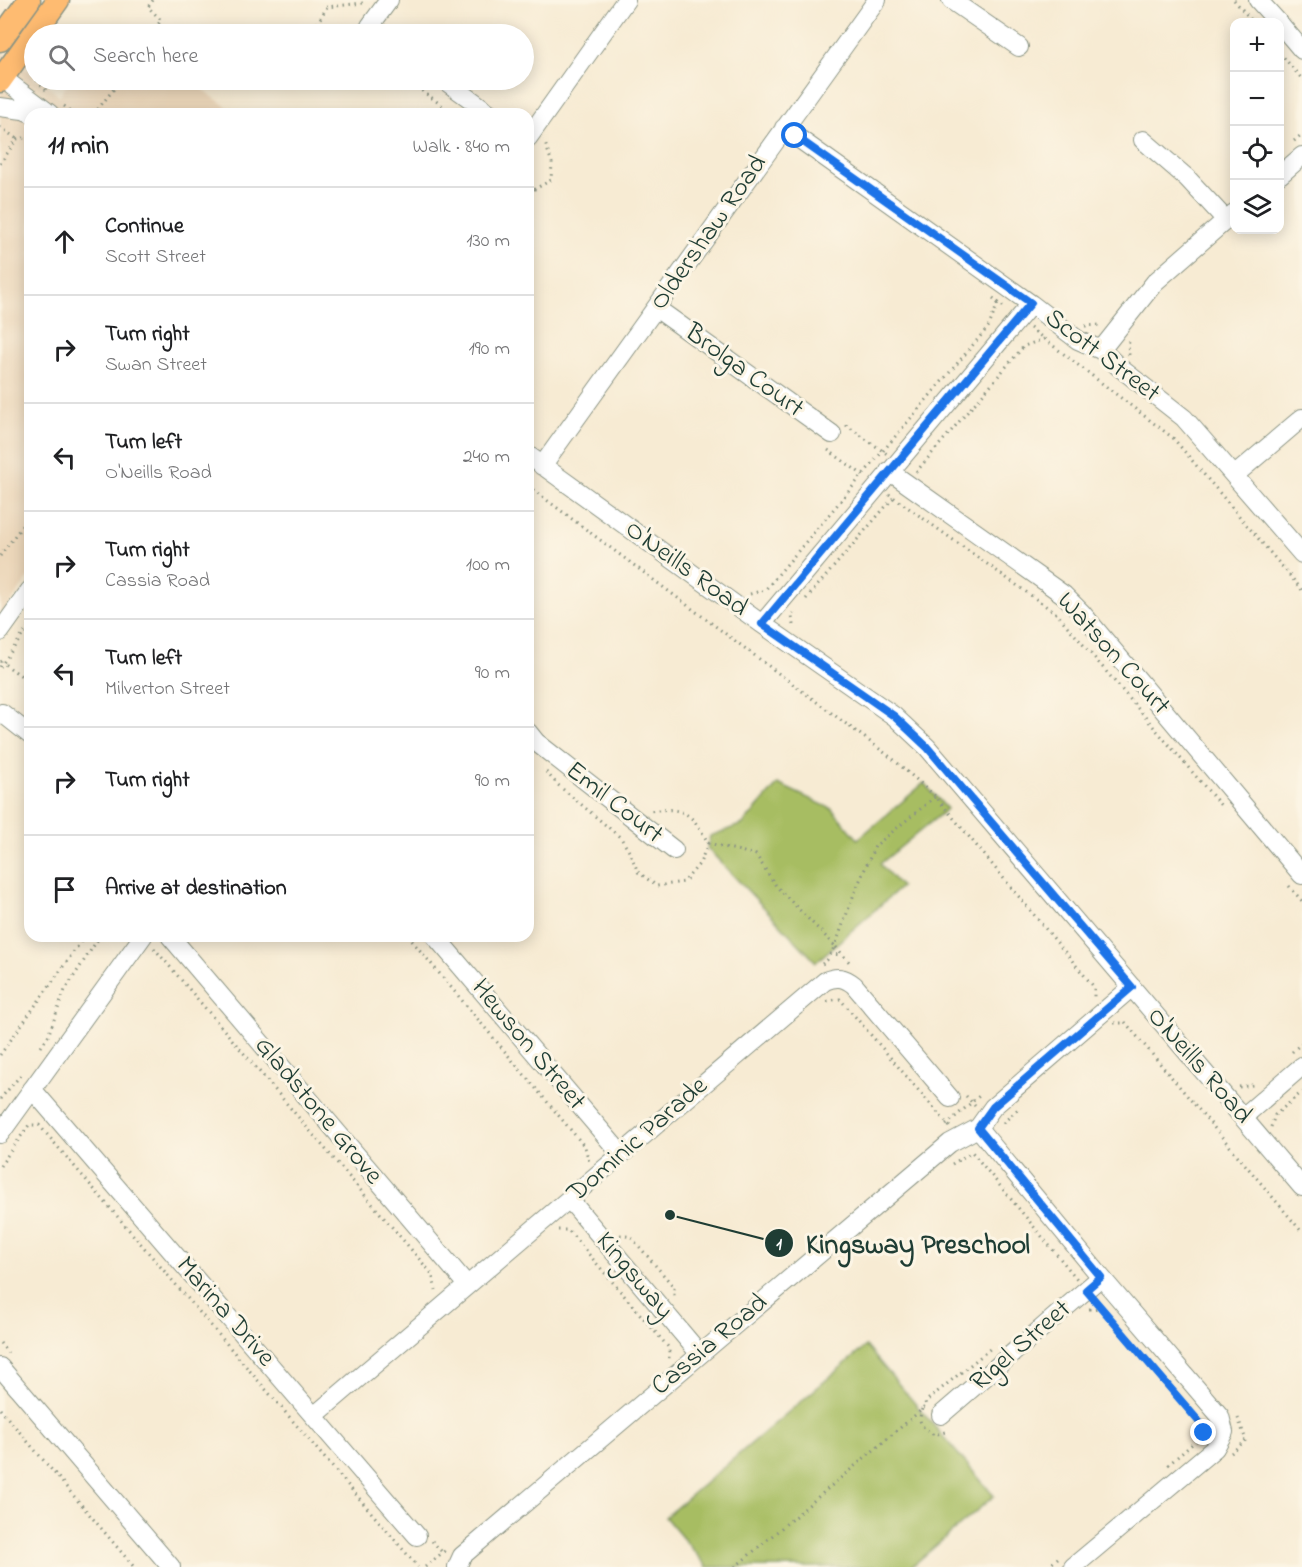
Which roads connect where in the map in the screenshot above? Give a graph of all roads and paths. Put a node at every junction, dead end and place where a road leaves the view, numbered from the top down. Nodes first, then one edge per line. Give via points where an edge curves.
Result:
1 (58, 0) edge
2 (153, 0) edge
3 (366, 0) edge
4 (389, 0) edge
5 (626, 0) edge
6 (877, 0) edge
7 (951, 0) edge
8 (1234, 0) edge
9 (1258, 0) edge
10 (19, 10) edge
11 (1250, 18) edge
12 (1274, 18) edge
13 (41, 24) edge
14 (158, 24) edge
15 (316, 24) edge
16 (371, 24) edge
17 (1284, 29) edge
18 (0, 40) edge
19 (24, 47) edge
20 (1019, 47) dead end
21 (1302, 50) edge
22 (1284, 58) edge
23 (1, 79) edge
24 (1302, 79) edge
25 (113, 90) edge
26 (421, 90) edge
27 (458, 90) edge
28 (0, 108) edge
29 (42, 108) edge
30 (99, 108) edge
31 (446, 108) edge
32 (483, 108) edge
33 (24, 110) edge
34 (0, 127) edge
35 (784, 128) junction
36 (24, 138) edge
37 (17, 139) junction
38 (536, 140) edge
39 (1143, 140) dead end
40 (1302, 156) edge
41 (0, 164) edge
42 (1284, 172) edge
43 (534, 189) edge
44 (1230, 217) edge
45 (988, 295) dead end
46 (998, 303) junction
47 (1031, 303) junction
48 (656, 308) junction
49 (1018, 318) junction
50 (1085, 326) dead end
51 (1101, 326) dead end
52 (1134, 335) dead end
53 (1101, 350) junction
54 (1130, 356) dead end
55 (1302, 418) edge
56 (828, 441) joint
57 (535, 461) edge
58 (890, 471) junction
59 (1235, 475) junction
60 (870, 480) junction
61 (24, 523) edge
62 (1302, 554) edge
63 (0, 556) edge
64 (1302, 590) edge
65 (750, 594) dead end
66 (24, 598) edge
67 (762, 624) junction
68 (0, 632) edge
69 (24, 633) edge
70 (2, 662) edge
71 (0, 667) edge
72 (24, 678) edge
73 (2, 714) dead end
74 (24, 730) edge
75 (534, 740) edge
76 (936, 797) dead end
77 (1224, 810) dead end
78 (708, 843) dead end
79 (674, 850) dead end
80 (1295, 880) edge
81 (1302, 902) edge
82 (81, 942) edge
83 (96, 942) edge
84 (154, 942) edge
85 (156, 942) edge
86 (161, 942) edge
87 (413, 942) edge
88 (440, 942) edge
89 (830, 954) dead end
90 (842, 955) dead end
91 (1094, 987) dead end
92 (1132, 987) junction
93 (821, 1001) dead end
94 (1110, 1006) junction
95 (1302, 1043) edge
96 (37, 1053) dead end
97 (0, 1055) edge
98 (1285, 1058) dead end
99 (1302, 1066) edge
100 (23, 1073) dead end
101 (1260, 1079) dead end
102 (1235, 1087) dead end
103 (32, 1089) junction
104 (1302, 1092) edge
105 (950, 1098) dead end
106 (0, 1099) edge
107 (1243, 1117) junction
108 (978, 1128) junction
109 (1270, 1129) dead end
110 (0, 1134) edge
111 (959, 1138) junction
112 (972, 1152) junction
113 (621, 1154) junction
114 (589, 1162) dead end
115 (952, 1164) dead end
116 (0, 1166) edge
117 (1302, 1187) edge
118 (569, 1199) junction
119 (555, 1230) dead end
120 (1302, 1232) edge
121 (616, 1234) dead end
122 (1101, 1277) junction
123 (467, 1285) junction
124 (1086, 1290) junction
125 (436, 1292) dead end
126 (674, 1302) dead end
127 (996, 1344) dead end
128 (699, 1353) junction
129 (669, 1360) dead end
130 (0, 1367) edge
131 (0, 1409) edge
132 (941, 1414) dead end
133 (314, 1416) junction
134 (1204, 1433) dead end
135 (422, 1535) joint
136 (134, 1567) edge
137 (171, 1567) edge
138 (417, 1567) edge
139 (425, 1567) edge
140 (457, 1567) edge
141 (735, 1567) edge
142 (1073, 1567) edge

1 - 13 main road
2 - 14 path via 148,7 161,20
3 - 15 path via 327,7
4 - 16 street
5 - 38 street
6 - 35 street, Oldershaw Road
7 - 20 street
8 - 11 path
9 - 12 street
10 - 18 main road
17 - 21 street
19 - 23 main road
22 - 24 path
23 - 29 street
25 - 30 path
26 - 31 path
27 - 32 street
28 - 33 street
34 - 37 path
35 - 47 street, Scott Street
35 - 48 street, Oldershaw Road
36 - 37 path
37 - 41 path
38 - 43 path via 552,164 551,180
39 - 44 street
40 - 42 street
44 - 53 street via 1155,282
45 - 46 path
46 - 49 path
46 - 60 path via 989,326
47 - 49 street
47 - 53 street, Scott Street via 1078,340
48 - 56 street, Brolga Court
48 - 57 street, Oldershaw Road
49 - 58 street
49 - 64 path via 1173,438
50 - 51 path
52 - 54 path via 1128,344
53 - 59 street, Scott Street via 1184,418
55 - 59 street
56 - 60 path
57 - 67 street, O'Neills Road
58 - 60 street
58 - 80 street, Watson Court via 1081,612
59 - 62 street, Scott Street
60 - 65 path via 765,590
60 - 67 street
60 - 77 path via 1057,614
61 - 63 path
66 - 68 street
67 - 92 street, O'Neills Road via 894,716 927,747
69 - 70 path
70 - 71 path
70 - 72 path
73 - 74 street
75 - 79 street, Emil Court
76 - 78 path via 875,846 835,946 776,885 756,855
80 - 81 path
82 - 97 path
83 - 96 path via 65,990 48,1036
84 - 103 street
85 - 125 path via 154,948 432,1274
86 - 123 street, Gladstone Grove
87 - 114 path via 585,1147
88 - 113 street, Hewson Street
89 - 90 path
91 - 94 path
92 - 94 street, Cassia Road
92 - 107 street, O'Neills Road
93 - 111 path via 840,999
94 - 108 street, Cassia Road via 993,1107
94 - 120 path
95 - 98 path
99 - 107 street
100 - 106 path
101 - 102 path via 1252,1086
103 - 110 street
103 - 133 street, Marina Drive
104 - 109 path via 1275,1115
105 - 113 street, Dominic Parade via 854,985 836,977 825,981
107 - 117 street, O'Neills Road
108 - 111 street, Cassia Road
108 - 122 street
111 - 112 path
111 - 128 street, Cassia Road
112 - 115 path
112 - 124 path
113 - 118 street, Dominic Parade
116 - 138 path via 29,1125 39,1125
118 - 123 street, Dominic Parade
118 - 128 street, Kingsway
119 - 129 path via 568,1230 669,1348
121 - 126 path via 631,1237 674,1287
122 - 124 street, Rigel Street
122 - 142 street via 1220,1416 1224,1432 1215,1448
123 - 133 street, Dominic Parade
124 - 132 street, Rigel Street
124 - 134 path via 1201,1424
127 - 141 path
128 - 140 street, Cassia Road via 462,1556
130 - 137 street
131 - 136 path
133 - 135 street, Marina Drive
135 - 139 path via 442,1553

